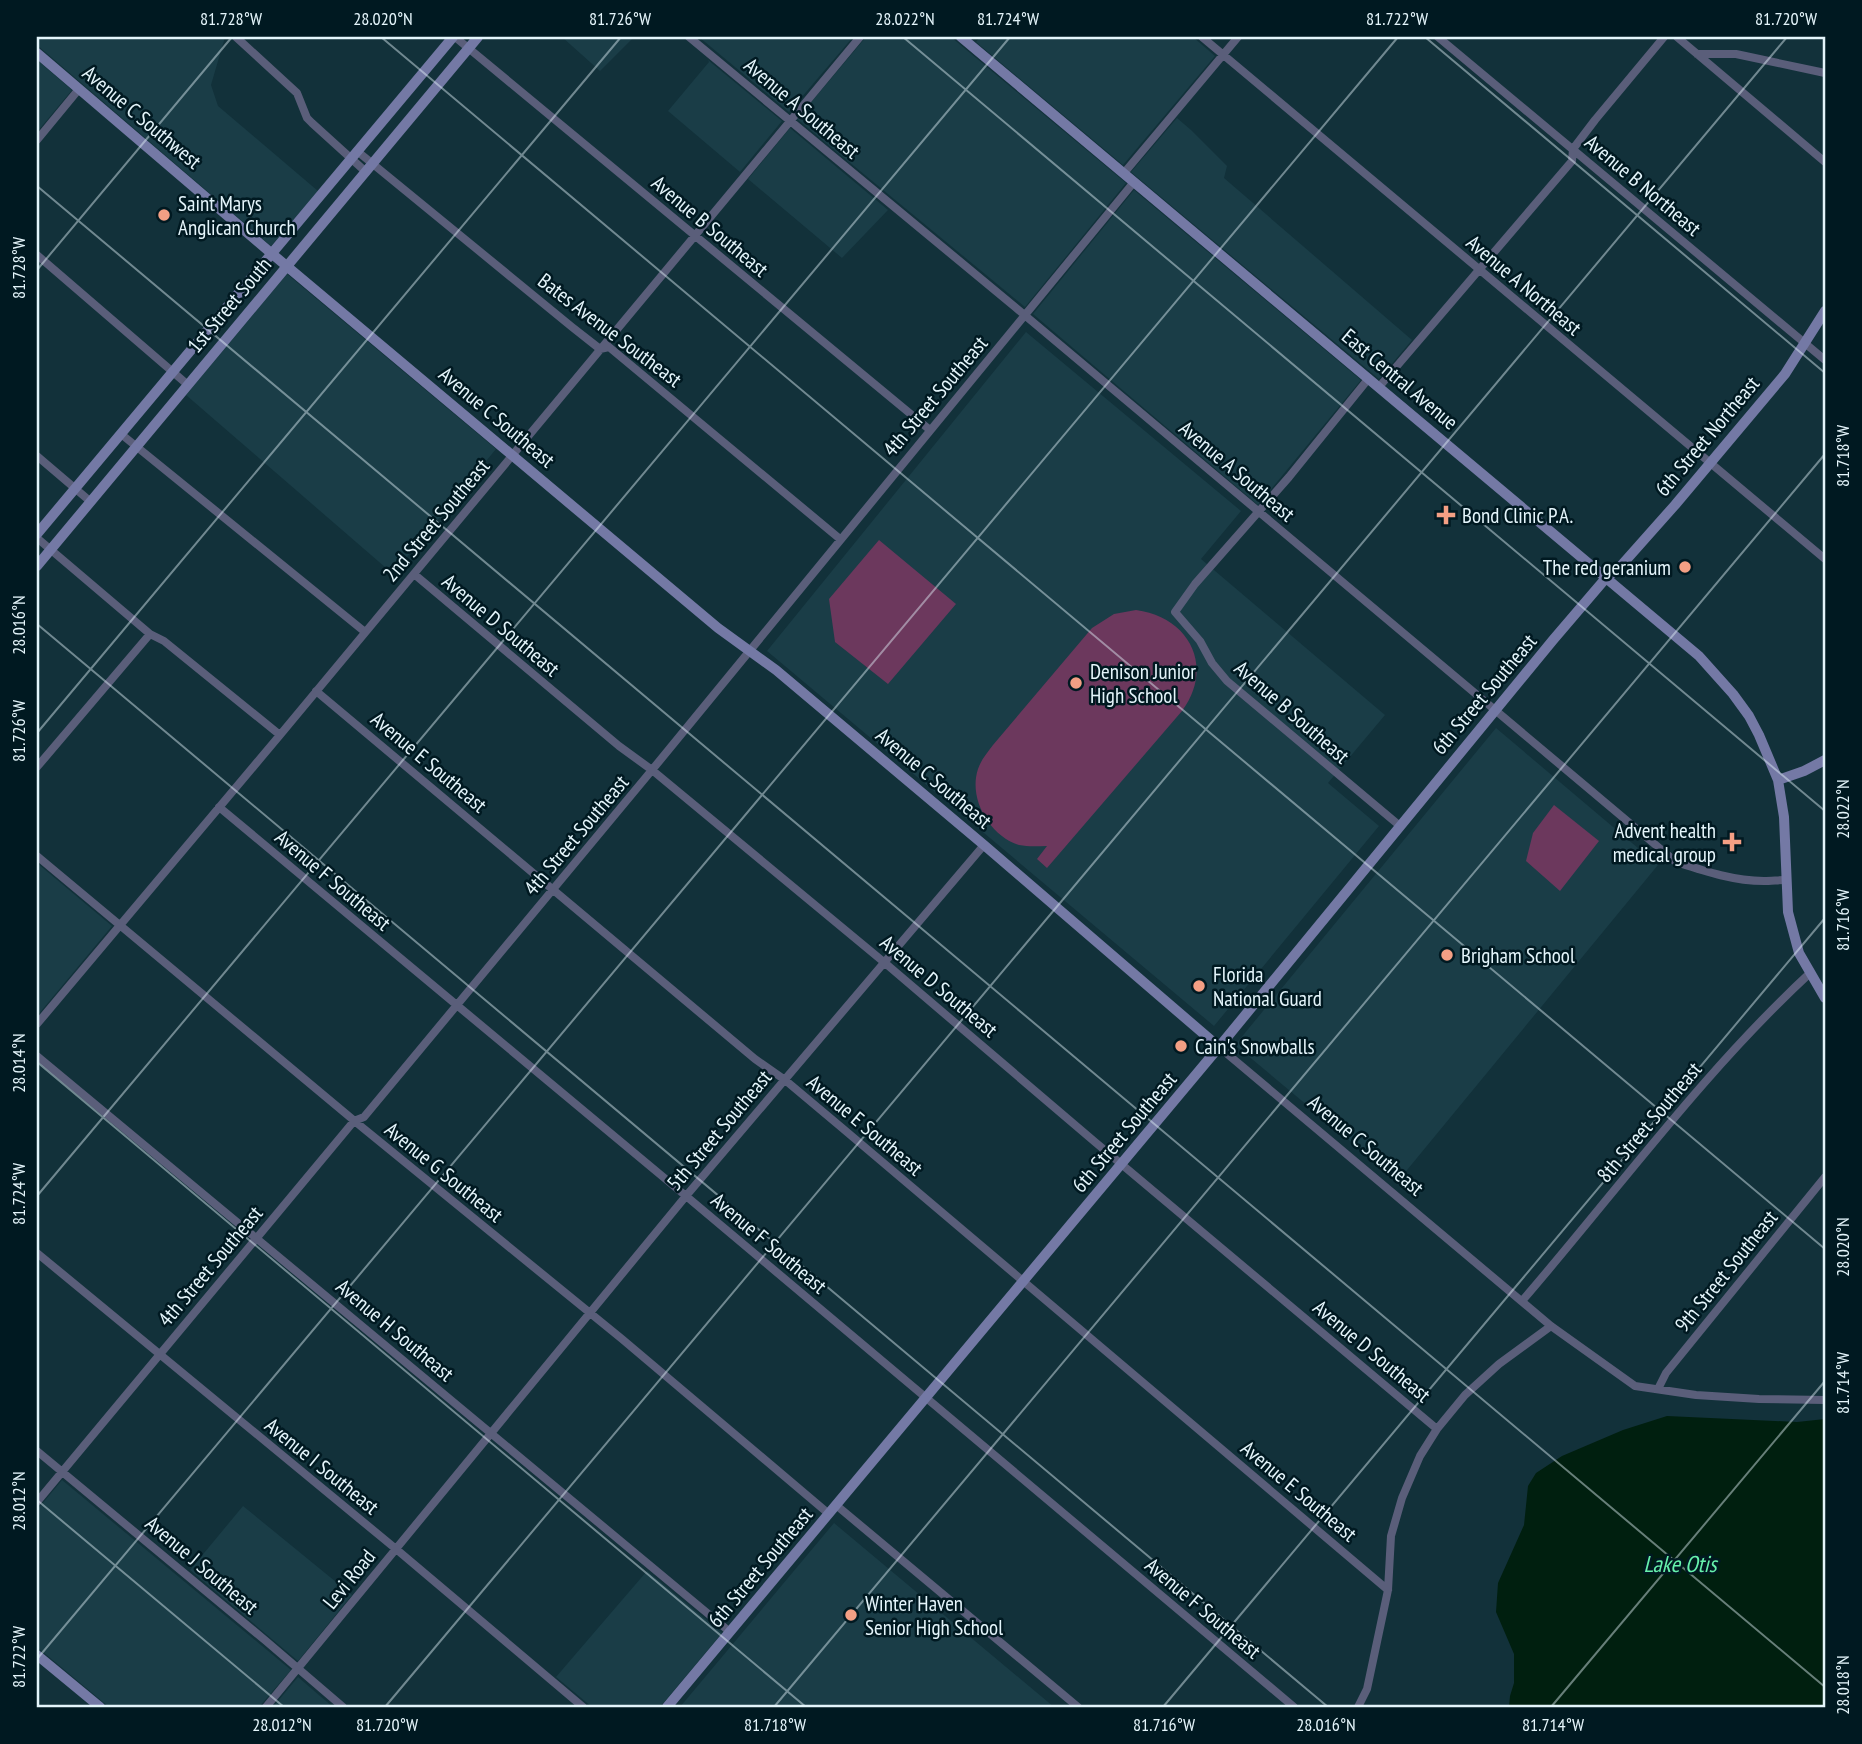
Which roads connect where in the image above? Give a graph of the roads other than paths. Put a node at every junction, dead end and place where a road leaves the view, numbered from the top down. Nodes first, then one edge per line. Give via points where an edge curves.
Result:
1 (236, 37) edge
2 (454, 37) edge
3 (478, 37) edge
4 (689, 37) edge
5 (860, 37) edge
6 (1202, 37) edge
7 (1238, 37) edge
8 (1438, 37) edge
9 (1664, 37) edge
10 (1677, 37) edge
11 (967, 39) edge
12 (468, 48) junction
13 (37, 53) edge
14 (1697, 54) junction
15 (1223, 55) junction
16 (1825, 73) edge
17 (79, 89) junction
18 (790, 120) junction
19 (37, 140) edge
20 (1573, 149) junction
21 (354, 155) junction
22 (1825, 162) edge
23 (370, 168) junction
24 (1124, 173) junction
25 (1134, 182) junction
26 (694, 235) junction
27 (271, 253) junction
28 (37, 255) edge
29 (286, 266) junction
30 (1480, 270) junction
31 (1825, 310) edge
32 (1025, 315) junction
33 (1806, 343) junction
34 (600, 349) junction
35 (1825, 360) edge
36 (172, 371) junction
37 (1369, 378) junction
38 (188, 385) junction
39 (1380, 387) junction
40 (930, 430) junction
41 (121, 434) junction
42 (137, 446) junction
43 (512, 455) junction
44 (37, 456) edge
45 (1710, 463) junction
46 (75, 489) junction
47 (91, 502) junction
48 (1259, 512) junction
49 (37, 536) edge
50 (841, 539) junction
51 (51, 550) junction
52 (1825, 559) edge
53 (37, 566) edge
54 (414, 574) junction
55 (1606, 578) junction
56 (365, 632) junction
57 (150, 634) junction
58 (749, 651) junction
59 (316, 691) junction
60 (1495, 710) junction
61 (280, 735) junction
62 (1825, 760) edge
63 (37, 768) edge
64 (652, 770) junction
65 (1778, 780) junction
66 (219, 807) junction
67 (1400, 826) junction
68 (984, 845) junction
69 (37, 856) edge
70 (1786, 880) junction
71 (554, 889) junction
72 (120, 925) junction
73 (885, 963) junction
74 (1810, 973) junction
75 (1825, 998) edge
76 (457, 1005) junction
77 (37, 1024) edge
78 (1219, 1047) junction
79 (37, 1056) edge
80 (785, 1080) junction
81 (354, 1121) junction
82 (1122, 1164) junction
83 (1825, 1177) edge
84 (686, 1196) junction
85 (256, 1239) junction
86 (37, 1254) edge
87 (1024, 1282) junction
88 (1522, 1301) junction
89 (590, 1313) junction
90 (1551, 1325) junction
91 (159, 1355) junction
92 (1658, 1389) junction
93 (927, 1398) junction
94 (1825, 1400) edge
95 (1437, 1429) junction
96 (488, 1437) junction
97 (37, 1451) edge
98 (62, 1472) junction
99 (37, 1502) edge
100 (832, 1509) junction
101 (396, 1549) junction
102 (1388, 1590) junction
103 (730, 1632) junction
104 (37, 1655) edge
105 (298, 1669) junction
106 (100, 1707) edge
107 (266, 1707) edge
108 (343, 1707) edge
109 (583, 1707) edge
110 (667, 1707) edge
111 (1078, 1707) edge
112 (1294, 1707) edge
113 (1359, 1707) edge

1 - 21 street, Bates Avenue Southeast via 297,93 307,118
2 - 12 street, Avenue B Southeast
2 - 21 street, 1st Street South
3 - 12 street, 1st Street South
4 - 18 street, Avenue A Southeast
5 - 18 street, 2nd Street Southeast
6 - 15 street, Avenue A Northeast
7 - 15 street
8 - 20 street, Avenue B Northeast
9 - 20 street
10 - 14 street
11 - 24 street, East Central Avenue
12 - 23 street, 1st Street South
12 - 26 street, Avenue B Southeast
13 - 17 street, Avenue C Southwest
14 - 16 street via 1736,54
14 - 22 street
15 - 24 street
15 - 30 street, Avenue A Northeast
17 - 19 street
17 - 27 street, Avenue C Southwest
18 - 26 street, 2nd Street Southeast
18 - 32 street, Avenue A Southeast
20 - 30 street via 1572,161
20 - 33 street, Avenue B Northeast
21 - 23 street, Bates Avenue Southeast
21 - 27 street, 1st Street South
23 - 29 street, 1st Street South
23 - 34 street, Bates Avenue Southeast
24 - 25 street, East Central Avenue
25 - 32 street, 4th Street Southeast
25 - 37 street, East Central Avenue
26 - 34 street, 2nd Street Southeast
26 - 40 street, Avenue B Southeast
27 - 29 street, Avenue C Southwest
27 - 36 street, 1st Street South
28 - 36 street
29 - 38 street, 1st Street South
29 - 43 street, Avenue C Southeast
30 - 39 street
30 - 45 street, Avenue A Northeast
31 - 33 street, 6th Street Northeast
32 - 40 street, 4th Street Southeast
32 - 48 street, Avenue A Southeast
33 - 35 street, Avenue B Northeast
33 - 45 street, 6th Street Northeast
34 - 43 street, 2nd Street Southeast
34 - 50 street, Bates Avenue Southeast via 609,347
36 - 38 street
36 - 41 street, 1st Street South
37 - 39 street, East Central Avenue
37 - 48 street
38 - 42 street, 1st Street South
39 - 55 street, East Central Avenue
40 - 50 street, 4th Street Southeast
41 - 42 street
41 - 46 street, 1st Street South
42 - 47 street, 1st Street South
42 - 56 street
43 - 54 street, 2nd Street Southeast
43 - 58 street, Avenue C Southeast
44 - 46 street
45 - 52 street, Avenue A Northeast
45 - 55 street, 6th Street Northeast
46 - 47 street
46 - 49 street, 1st Street South
47 - 51 street, 1st Street South
48 - 60 street, Avenue A Southeast
48 - 67 street, Avenue B Southeast via 1175,612 1227,681
49 - 51 street
50 - 58 street, 4th Street Southeast
51 - 53 street, 1st Street South
51 - 57 street
54 - 56 street, 2nd Street Southeast
54 - 64 street, Avenue D Southeast
55 - 60 street, 6th Street Southeast
55 - 65 street, East Central Avenue via 1699,656 1733,694 1759,735
56 - 59 street, 2nd Street Southeast
57 - 61 street
57 - 63 street
58 - 64 street, 4th Street Southeast
58 - 68 street, Avenue C Southeast
59 - 61 street, 2nd Street Southeast
59 - 71 street, Avenue E Southeast
60 - 67 street, 6th Street Southeast
60 - 70 street, Avenue A Southeast via 1676,862 1734,877
61 - 66 street, 2nd Street Southeast
62 - 65 street
64 - 71 street, 4th Street Southeast
64 - 73 street, Avenue D Southeast
65 - 70 street, East Central Avenue
66 - 72 street, 2nd Street Southeast
66 - 76 street, Avenue F Southeast
67 - 78 street, 6th Street Southeast
68 - 73 street, 5th Street Southeast
68 - 78 street, Avenue C Southeast
69 - 72 street, Avenue G Southeast
70 - 74 street, East Central Avenue via 1792,932
71 - 76 street, 4th Street Southeast
71 - 80 street, Avenue E Southeast
72 - 77 street, 2nd Street Southeast
72 - 81 street, Avenue G Southeast
73 - 80 street, 5th Street Southeast
73 - 82 street, Avenue D Southeast
74 - 75 street, East Central Avenue
74 - 88 street, 8th Street Southeast via 1723,1060
76 - 81 street, 4th Street Southeast via 364,1117
76 - 84 street, Avenue F Southeast
78 - 82 street, 6th Street Southeast
78 - 88 street, Avenue C Southeast
79 - 85 street, Avenue H Southeast
80 - 84 street, 5th Street Southeast
80 - 87 street, Avenue E Southeast
81 - 85 street, 4th Street Southeast
81 - 89 street, Avenue G Southeast
82 - 87 street, 6th Street Southeast
82 - 95 street, Avenue D Southeast
83 - 92 street, 9th Street Southeast via 1666,1373
84 - 89 street, 5th Street Southeast
84 - 93 street, Avenue F Southeast
85 - 91 street, 4th Street Southeast
85 - 96 street, Avenue H Southeast
86 - 91 street, Avenue I Southeast
87 - 93 street, 6th Street Southeast
87 - 102 street, Avenue E Southeast
88 - 90 street, Avenue C Southeast
89 - 96 street, 5th Street Southeast
89 - 100 street, Avenue G Southeast
90 - 92 street, Avenue C Southeast via 1635,1387
90 - 95 street via 1481,1379
91 - 98 street, 4th Street Southeast
91 - 101 street, Avenue I Southeast
92 - 94 street, Avenue C Southeast
93 - 100 street, 6th Street Southeast
93 - 112 street, Avenue F Southeast
95 - 102 street via 1402,1498 1391,1536
96 - 101 street, Levi Road
96 - 103 street, Avenue H Southeast
97 - 98 street, Avenue J Southeast
98 - 99 street, 4th Street Southeast
98 - 105 street, Avenue J Southeast
100 - 103 street, 6th Street Southeast
100 - 111 street, Avenue G Southeast
101 - 105 street, Levi Road
101 - 109 street, Avenue I Southeast
102 - 113 street
103 - 110 street, 6th Street Southeast
104 - 106 street
105 - 107 street, Levi Road
105 - 108 street, Avenue J Southeast

